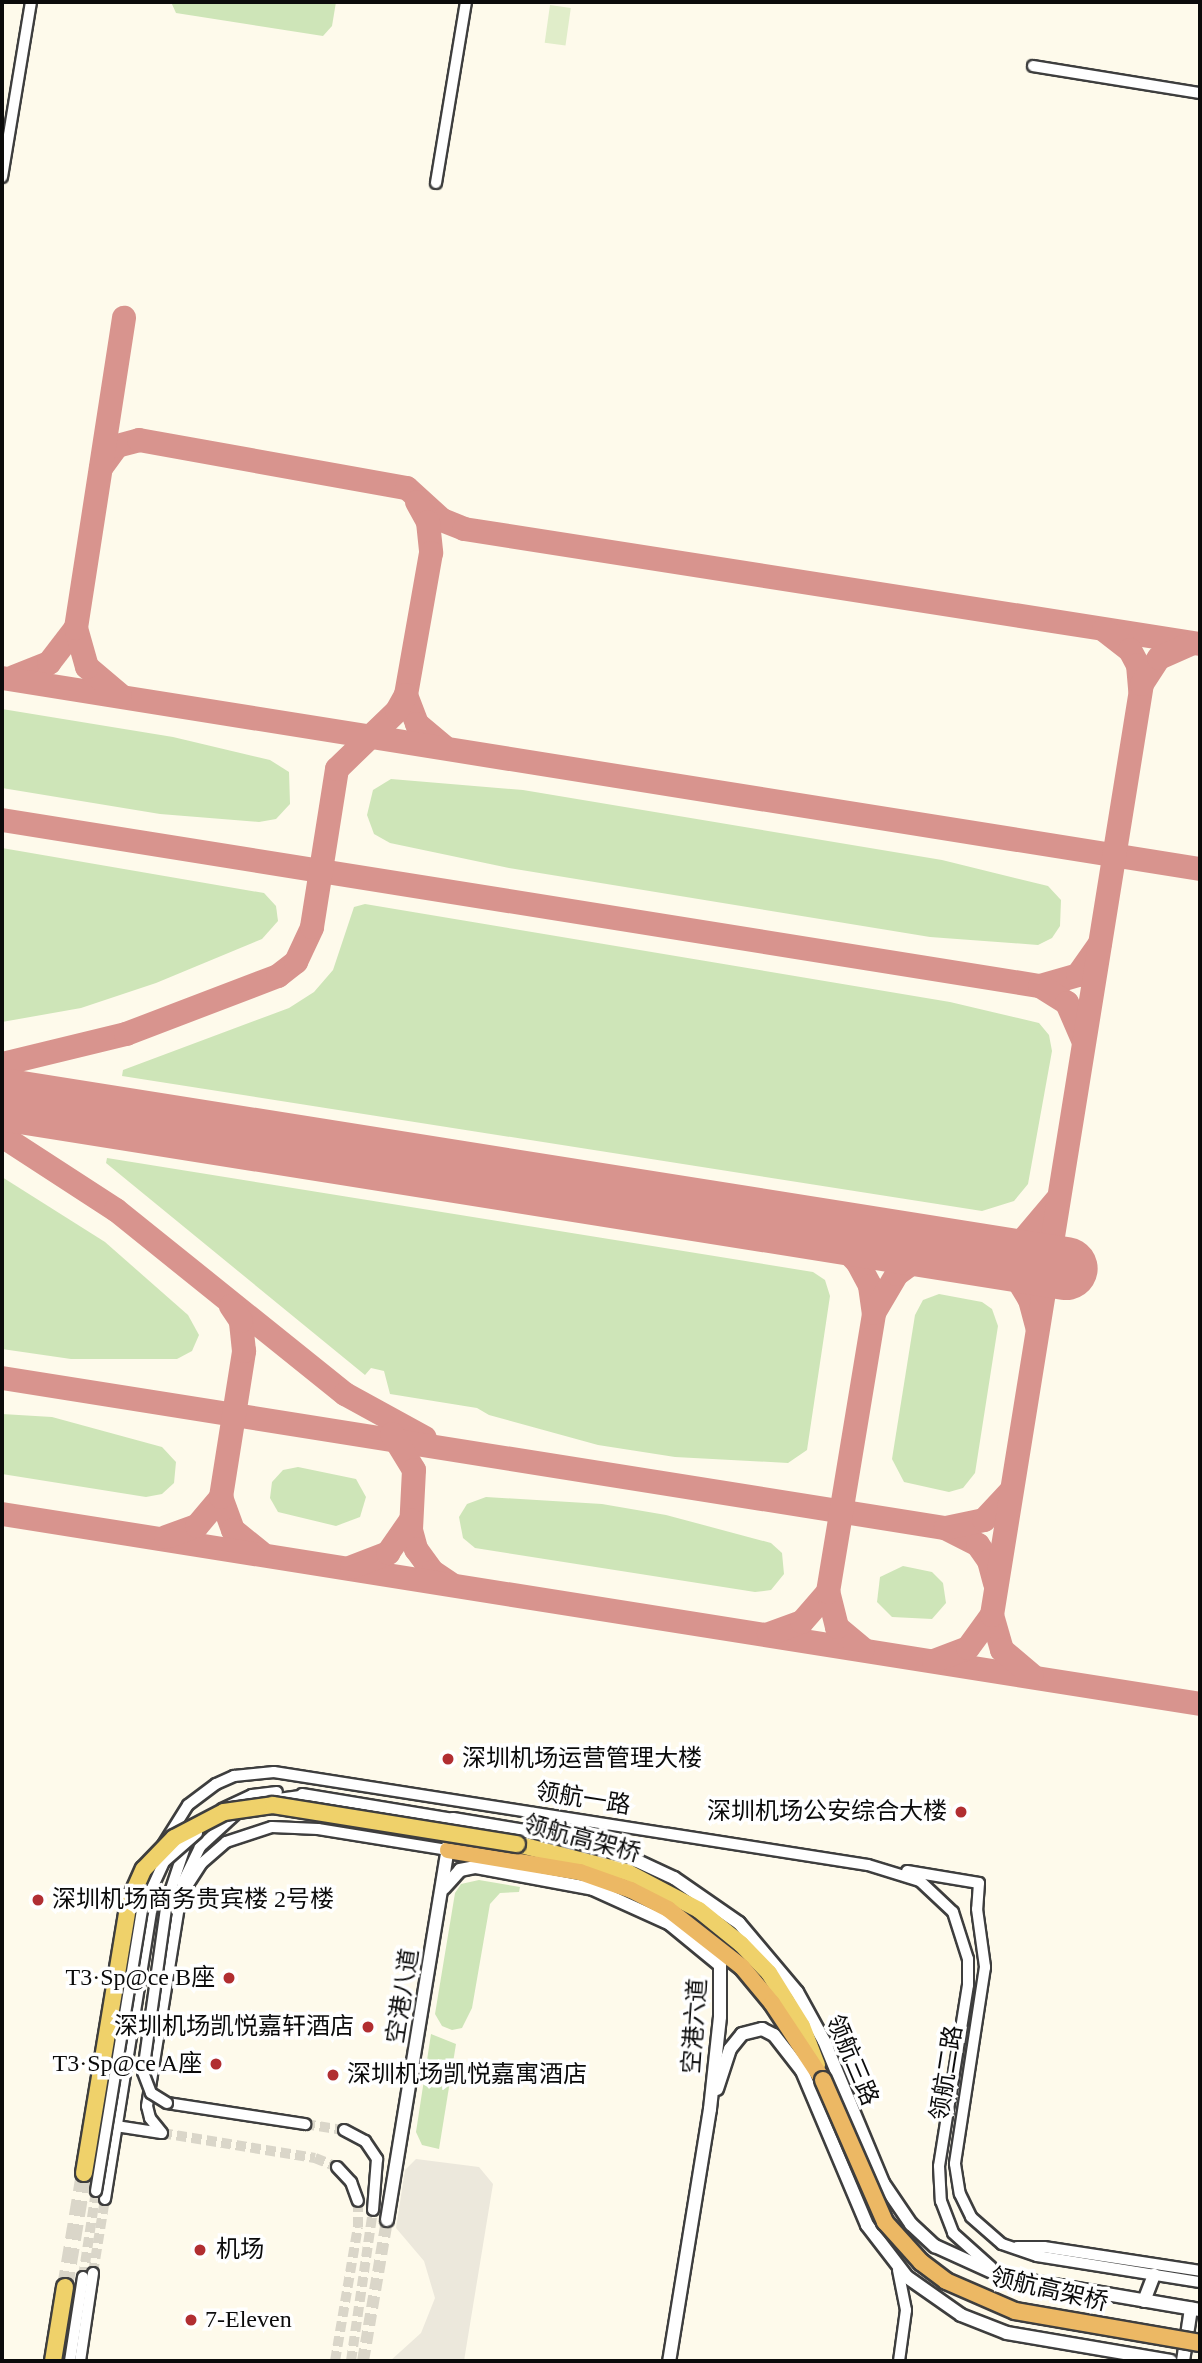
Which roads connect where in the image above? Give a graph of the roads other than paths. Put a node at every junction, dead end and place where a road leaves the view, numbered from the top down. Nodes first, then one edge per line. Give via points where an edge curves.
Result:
1 (31, 2) edge
2 (466, 2) edge
3 (1033, 66) dead end
4 (1200, 93) edge
5 (2, 177) edge
6 (436, 183) dead end
7 (306, 1795) junction
8 (273, 1805) junction
9 (453, 1819) junction
10 (448, 1850) junction
11 (898, 1870) junction
12 (441, 1895) junction
13 (178, 1904) junction
14 (826, 2087) junction
15 (710, 2109) junction
16 (305, 2124) tunnel mouth
17 (117, 2126) junction
18 (344, 2130) tunnel mouth
19 (337, 2167) tunnel mouth
20 (84, 2173) tunnel mouth
21 (96, 2191) tunnel mouth
22 (890, 2195) junction
23 (105, 2199) tunnel mouth
24 (358, 2201) tunnel mouth
25 (373, 2210) tunnel mouth
26 (860, 2212) junction
27 (387, 2220) tunnel mouth
28 (1010, 2247) junction
29 (896, 2266) junction
30 (1200, 2271) edge
31 (93, 2273) tunnel mouth
32 (1154, 2275) junction
33 (83, 2277) tunnel mouth
34 (1027, 2281) junction
35 (1200, 2283) edge
36 (65, 2287) tunnel mouth
37 (1144, 2301) junction
38 (1196, 2310) edge
39 (1200, 2336) edge
40 (1171, 2338) junction
41 (1200, 2343) edge
42 (53, 2361) edge
43 (69, 2361) edge
44 (80, 2361) edge
45 (669, 2361) edge
46 (899, 2361) edge
47 (1171, 2361) edge
48 (1183, 2361) edge

1 - 5 street
2 - 6 street
3 - 4 street
7 - 9 street
7 - 13 street via 257,1803 221,1824 193,1858
7 - 16 street, bridge via 252,1795 216,1813 185,1846 167,1900 143,2071 151,2093 167,2103
8 - 14 main road, 领航高架桥, bridge via 557,1852 654,1884 714,1921 758,1961 790,2004
8 - 20 main road, 领航高架桥, bridge via 224,1812 187,1829 157,1853 137,1880 119,1943
8 - 21 street, bridge via 235,1814 200,1831 170,1855 153,1880 136,1938
9 - 10 street, 空港八道
9 - 14 street, 领航三路 via 590,1845 633,1859 697,1892 739,1923 784,1973 811,2017
10 - 12 street, 空港八道
10 - 13 street via 298,1826 260,1829 214,1852 193,1875
10 - 14 highway via 580,1872 651,1899 724,1950 772,2003
11 - 17 street, 领航一路 via 293,1774 234,1776 188,1805 164,1843
11 - 28 street, 领航二路 via 979,1883 977,1909 985,1966 956,2179 971,2217
11 - 34 street, 领航一路 via 933,1889 953,1912 968,1959 968,1985 939,2166 941,2202 953,2233 965,2247 992,2268
12 - 15 street, 空港六道 via 454,1875 467,1868 570,1883 632,1903 703,1947 722,1973
12 - 27 street, 空港八道
13 - 17 street via 147,2106 162,2133
14 - 15 street, 领航三路 via 774,2035 751,2029 730,2049
14 - 22 street, 领航三路
14 - 26 street, 领航三路
14 - 40 highway, 领航高架桥, bridge via 886,2222 946,2281 1015,2311
15 - 45 street, 空港六道
17 - 23 street, 领航一路
18 - 25 street via 365,2141 374,2153 379,2171
19 - 24 street via 351,2182
22 - 26 street via 890,2207 883,2216 870,2219
22 - 34 street, 领航三路 via 921,2235 949,2255 985,2271
26 - 29 street, 领航三路
28 - 30 street via 1044,2247
28 - 32 street, 领航二路 via 1043,2258
29 - 46 street via 906,2310
29 - 47 street, 领航三路 via 943,2304 982,2325 1035,2339
31 - 44 street
32 - 35 street, 领航二路
32 - 37 street
33 - 43 street
34 - 37 street, 领航三路
36 - 42 main road
37 - 38 street, 领航三路
38 - 48 street
39 - 40 highway, bridge
40 - 41 highway, 领航高架桥, bridge

